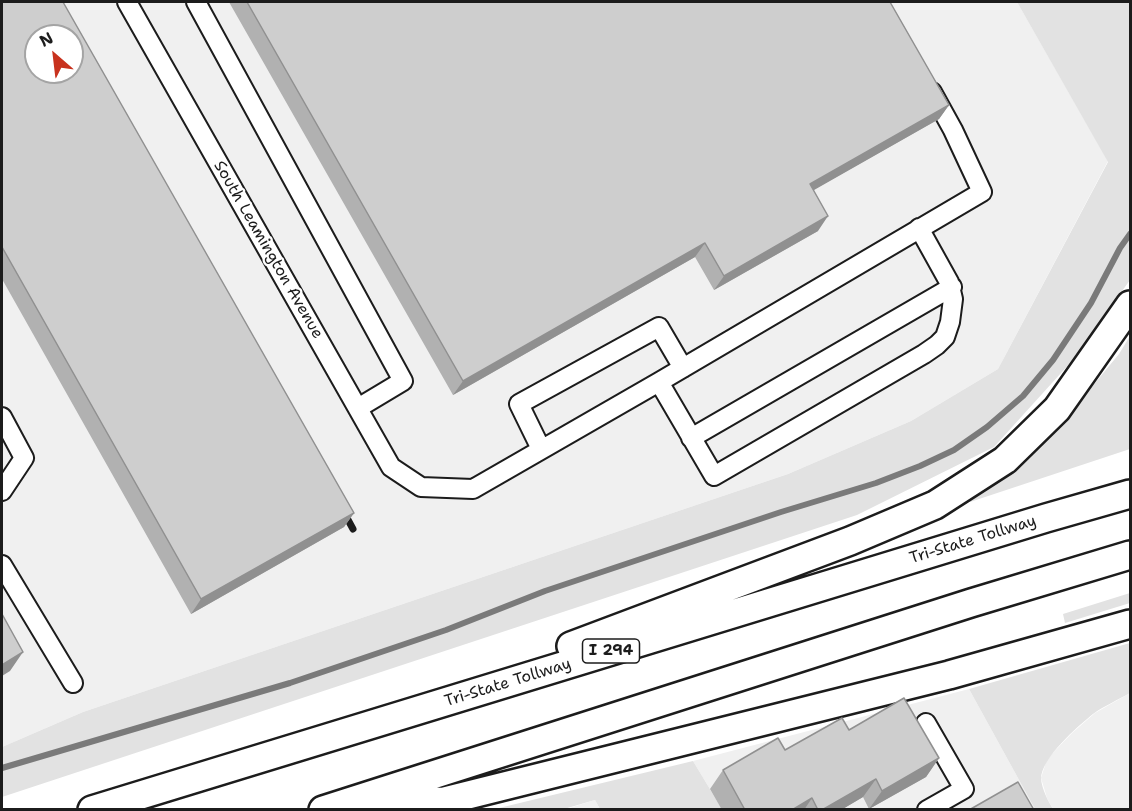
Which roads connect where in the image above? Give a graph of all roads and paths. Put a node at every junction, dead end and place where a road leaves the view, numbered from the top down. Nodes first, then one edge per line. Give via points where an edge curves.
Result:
1 (127, 2) edge
2 (196, 2) edge
3 (926, 81) edge
4 (919, 228) junction
5 (952, 287) junction
6 (1131, 305) edge
7 (682, 368) junction
8 (659, 382) junction
9 (358, 408) junction
10 (2, 417) edge
11 (692, 438) junction
12 (541, 449) junction
13 (2, 492) edge
14 (1131, 494) edge
15 (1131, 555) edge
16 (2, 565) edge
17 (1131, 624) edge
18 (73, 683) dead end
19 (926, 723) dead end
20 (321, 740) junction
21 (334, 806) edge
22 (92, 810) edge
23 (927, 810) edge

1 - 9 street, South Leamington Avenue
2 - 9 street via 403,381
3 - 4 street via 982,192
4 - 5 street
4 - 7 street
5 - 11 street
5 - 11 street via 945,338 931,350 714,476
6 - 20 highway via 1058,409 1005,460 935,505 839,545
7 - 8 street
7 - 12 street via 659,327 519,404
8 - 11 street
8 - 12 street
9 - 12 street, South Leamington Avenue via 391,467 421,487 473,489
10 - 13 street via 24,458
14 - 20 highway, Tri-State Tollway / I 294
15 - 21 highway
16 - 18 street
17 - 21 highway via 948,675 444,801
19 - 23 street via 964,789
20 - 22 highway, Tri-State Tollway / I 294

